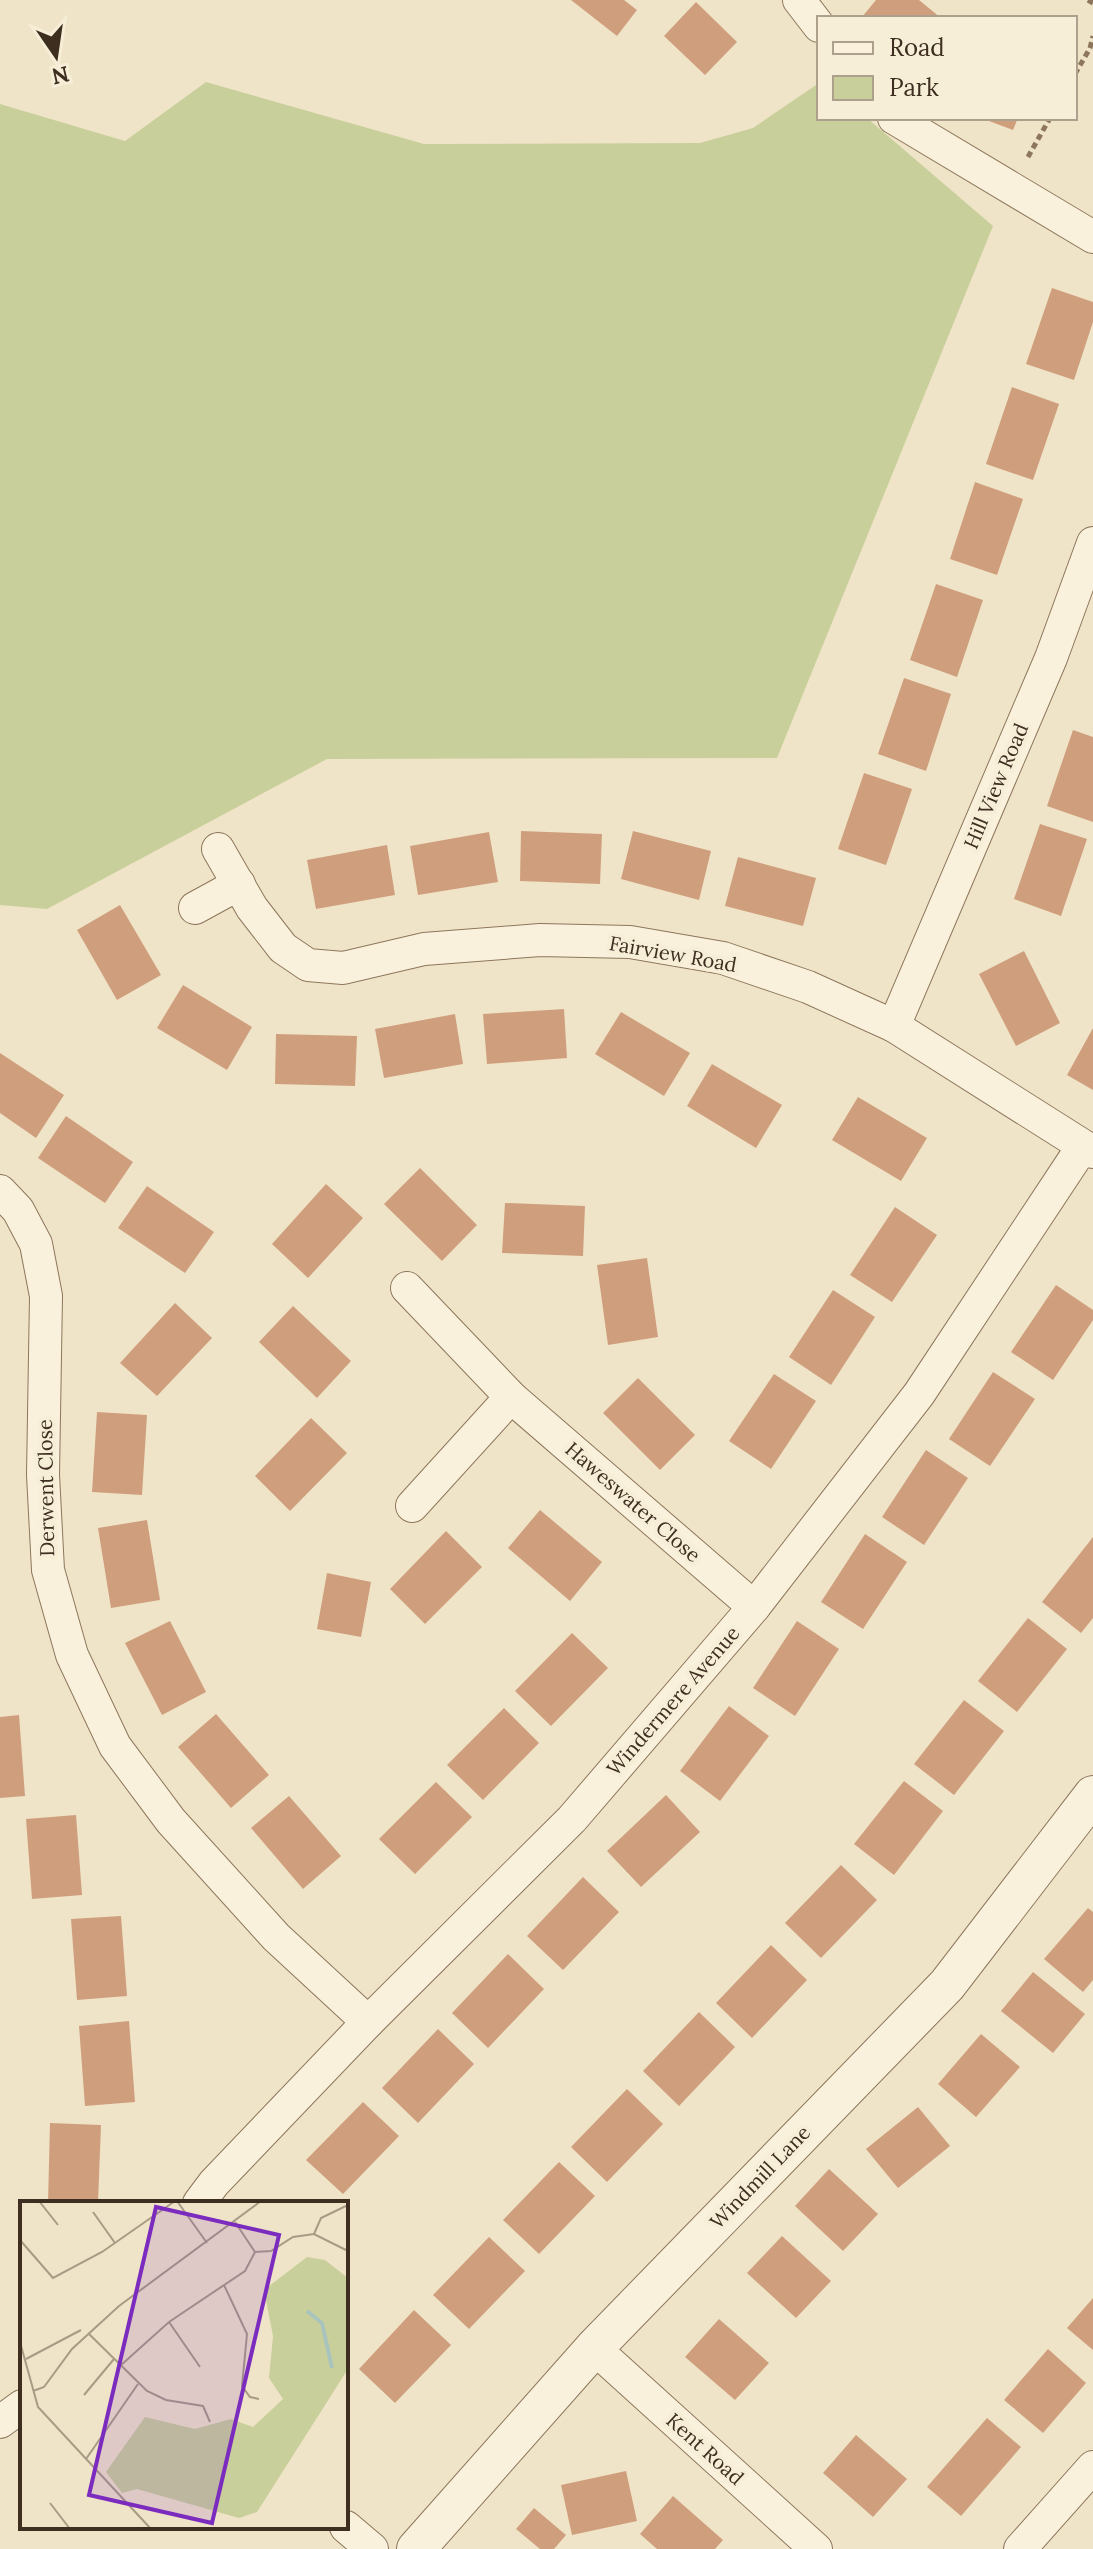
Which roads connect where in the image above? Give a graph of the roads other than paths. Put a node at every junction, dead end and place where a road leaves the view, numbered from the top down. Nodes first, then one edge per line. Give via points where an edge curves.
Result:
1 (799, 0) edge
2 (817, 23) edge
3 (897, 120) edge
4 (1093, 237) edge
5 (1093, 543) edge
6 (218, 849) dead end
7 (239, 884) junction
8 (195, 908) dead end
9 (894, 1026) junction
10 (1088, 1149) edge
11 (0, 1191) edge
12 (407, 1288) dead end
13 (511, 1397) junction
14 (412, 1506) dead end
15 (754, 1607) junction
16 (1093, 1795) edge
17 (368, 2022) junction
18 (200, 2201) edge
19 (594, 2348) junction
20 (20, 2407) edge
21 (0, 2422) edge
22 (1093, 2467) edge
23 (348, 2529) edge
24 (372, 2549) edge
25 (416, 2549) edge
26 (816, 2549) edge
27 (1020, 2549) edge

1 - 2 street
3 - 4 street
5 - 9 street, Hill View Road via 1051,658
6 - 7 street, Fairview Road
7 - 8 street
7 - 9 street, Fairview Road via 283,948 308,965 343,968 424,949 540,940 630,942 723,958 808,987
9 - 10 street, Fairview Road
10 - 15 street, Windermere Avenue via 919,1394
11 - 17 street, Derwent Close via 18,1210 36,1244 46,1296 43,1475 48,1570 72,1655 115,1746 171,1821 276,1937
12 - 13 street, Haweswater Close
13 - 14 street
13 - 15 street, Haweswater Close
15 - 17 street, Windermere Avenue via 572,1819
16 - 19 street, Windmill Lane via 947,1985
17 - 18 street, Windermere Avenue
19 - 25 street, Windmill Lane
19 - 26 street, Kent Road
20 - 21 street
22 - 27 street
23 - 24 street

